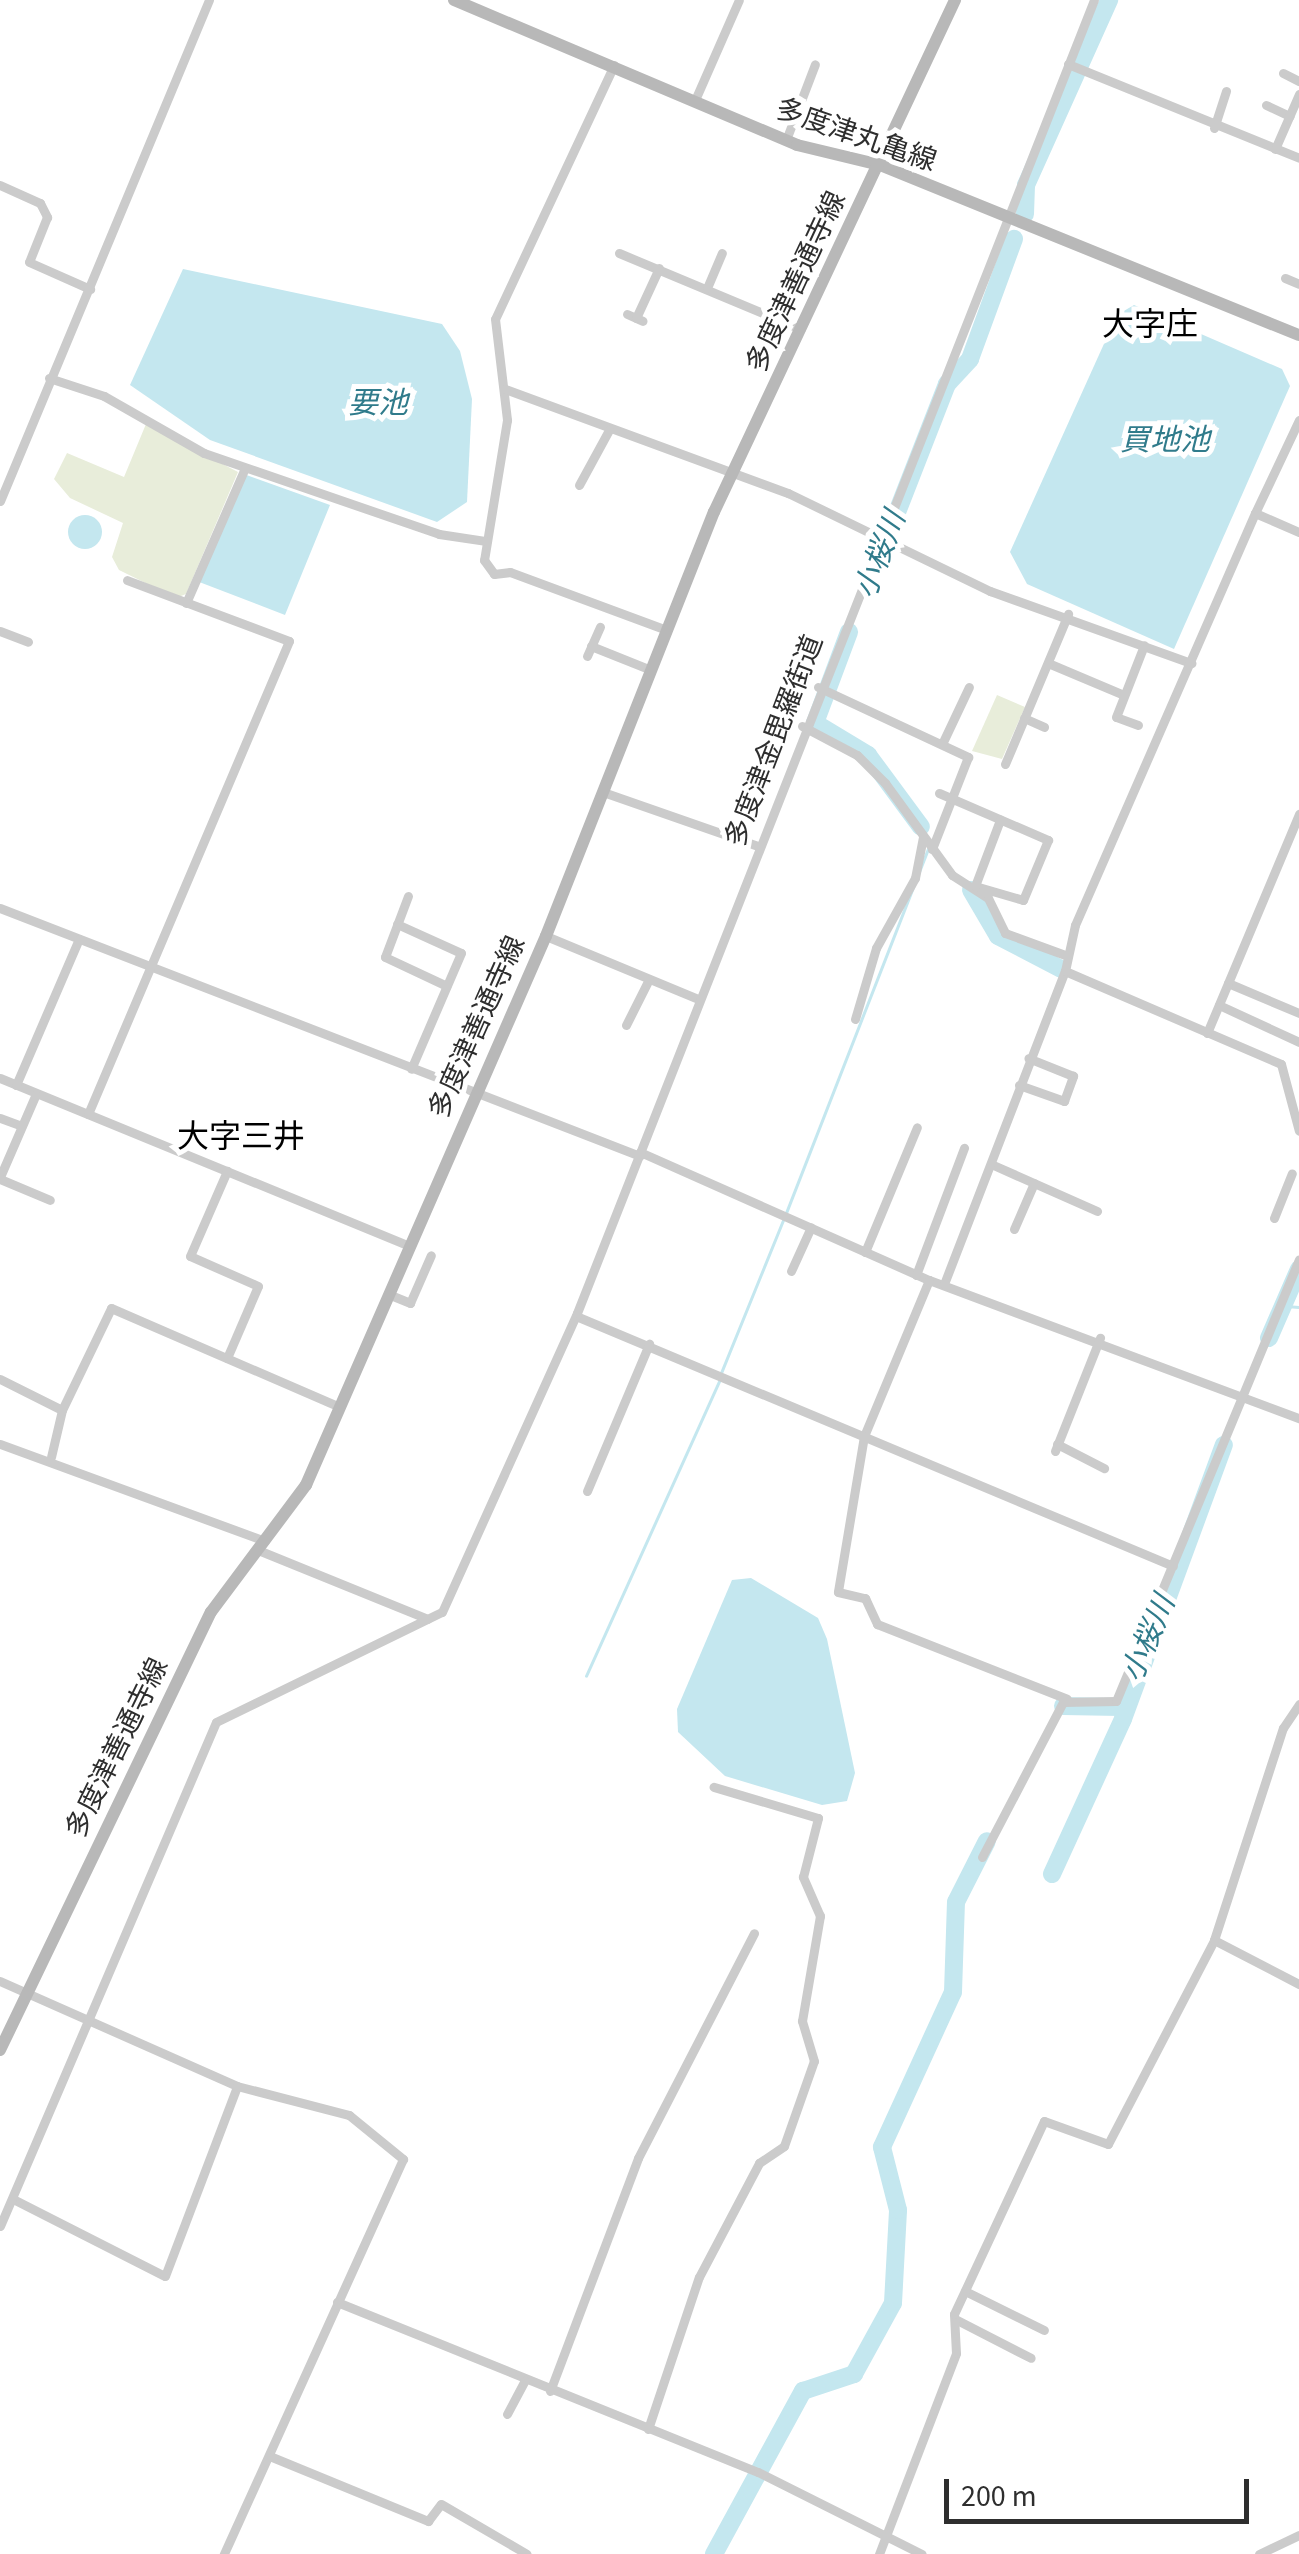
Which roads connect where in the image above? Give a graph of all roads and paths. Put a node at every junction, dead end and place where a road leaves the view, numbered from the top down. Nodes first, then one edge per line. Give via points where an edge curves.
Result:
1 (210, 0) edge
2 (454, 0) edge
3 (739, 0) edge
4 (955, 0) edge
5 (1094, 0) edge
6 (815, 64) dead end
7 (614, 65) junction
8 (1072, 66) junction
9 (1283, 73) dead end
10 (1299, 81) edge
11 (1226, 90) dead end
12 (1299, 94) edge
13 (695, 100) junction
14 (1266, 105) dead end
15 (1290, 116) junction
16 (1214, 128) junction
17 (786, 140) junction
18 (1275, 148) junction
19 (1299, 158) edge
20 (880, 165) junction
21 (0, 185) edge
22 (1006, 220) junction
23 (619, 253) dead end
24 (722, 254) dead end
25 (659, 268) junction
26 (1285, 278) dead end
27 (1299, 284) edge
28 (707, 288) junction
29 (90, 289) junction
30 (635, 317) dead end
31 (801, 329) junction
32 (1299, 335) edge
33 (49, 378) junction
34 (506, 389) junction
35 (1299, 420) edge
36 (609, 430) junction
37 (583, 453) dead end
38 (594, 458) junction
39 (245, 468) junction
40 (731, 477) junction
41 (579, 485) dead end
42 (0, 502) edge
43 (1255, 514) junction
44 (1299, 532) edge
45 (881, 535) junction
46 (486, 540) junction
47 (127, 580) dead end
48 (186, 603) junction
49 (1068, 614) junction
50 (600, 627) dead end
51 (667, 630) junction
52 (0, 631) edge
53 (28, 642) dead end
54 (1144, 644) junction
55 (1048, 663) junction
56 (1191, 663) junction
57 (651, 670) junction
58 (818, 687) junction
59 (968, 687) dead end
60 (1124, 696) junction
61 (1024, 718) junction
62 (1138, 725) dead end
63 (802, 726) junction
64 (1044, 727) dead end
65 (942, 744) junction
66 (1005, 764) dead end
67 (603, 792) junction
68 (939, 794) dead end
69 (952, 799) junction
70 (1299, 814) edge
71 (1000, 820) junction
72 (923, 837) junction
73 (758, 846) junction
74 (932, 848) junction
75 (975, 886) junction
76 (408, 896) dead end
77 (0, 908) edge
78 (397, 924) junction
79 (546, 936) junction
80 (78, 939) junction
81 (1065, 955) junction
82 (150, 964) junction
83 (1065, 971) junction
84 (648, 979) junction
85 (1228, 983) junction
86 (447, 986) junction
87 (698, 999) junction
88 (1219, 1005) junction
89 (1299, 1013) edge
90 (855, 1019) dead end
91 (626, 1026) dead end
92 (1207, 1033) junction
93 (1299, 1042) edge
94 (1028, 1058) junction
95 (411, 1069) junction
96 (0, 1078) edge
97 (1019, 1084) junction
98 (16, 1085) junction
99 (36, 1094) junction
100 (472, 1097) junction
101 (88, 1114) junction
102 (0, 1118) edge
103 (1295, 1125) edge
104 (22, 1126) junction
105 (918, 1127) dead end
106 (964, 1148) dead end
107 (640, 1154) junction
108 (991, 1164) junction
109 (228, 1171) junction
110 (1292, 1173) edge
111 (0, 1178) edge
112 (1034, 1183) junction
113 (50, 1200) dead end
114 (1096, 1211) dead end
115 (1274, 1218) dead end
116 (811, 1227) junction
117 (1014, 1230) dead end
118 (408, 1244) junction
119 (866, 1252) junction
120 (431, 1254) dead end
121 (1299, 1259) edge
122 (791, 1271) dead end
123 (916, 1275) junction
124 (929, 1280) junction
125 (944, 1284) junction
126 (387, 1294) junction
127 (576, 1316) junction
128 (1100, 1338) junction
129 (649, 1344) junction
130 (227, 1358) junction
131 (0, 1378) edge
132 (1237, 1394) junction
133 (340, 1407) junction
134 (62, 1410) junction
135 (1299, 1418) edge
136 (864, 1436) junction
137 (0, 1444) edge
138 (51, 1457) junction
139 (1104, 1468) dead end
140 (587, 1491) dead end
141 (261, 1546) junction
142 (1172, 1566) junction
143 (428, 1619) junction
144 (1062, 1704) junction
145 (1299, 1704) edge
146 (714, 1787) dead end
147 (982, 1857) dead end
148 (754, 1933) dead end
149 (1214, 1940) junction
150 (0, 1981) edge
151 (1299, 1984) edge
152 (28, 1992) junction
153 (93, 2024) junction
154 (0, 2050) edge
155 (237, 2086) junction
156 (12, 2199) junction
157 (0, 2226) edge
158 (965, 2291) junction
159 (337, 2302) junction
160 (954, 2319) junction
161 (1044, 2330) dead end
162 (1031, 2358) dead end
163 (524, 2380) junction
164 (550, 2391) junction
165 (507, 2414) dead end
166 (649, 2431) junction
167 (272, 2456) junction
168 (1299, 2534) edge
169 (887, 2538) junction
170 (224, 2554) edge
171 (527, 2554) edge
172 (880, 2554) edge
173 (922, 2554) edge
174 (1259, 2554) edge

1 - 29 street
2 - 7 main road, 多度津丸亀線
3 - 13 street
4 - 20 main road, 多度津善通寺線
5 - 8 street, 多度津金毘羅街道
6 - 17 street
7 - 13 main road, 多度津丸亀線
7 - 34 street via 495,319
8 - 16 street
8 - 22 street, 多度津金毘羅街道
9 - 10 street
11 - 16 street
12 - 15 street
13 - 17 main road, 多度津丸亀線
14 - 15 street
15 - 18 street
16 - 18 street
17 - 20 main road, 多度津丸亀線
18 - 19 street
20 - 22 main road, 多度津丸亀線
20 - 31 main road, 多度津善通寺線
21 - 29 street via 40,203 47,216 28,262
22 - 32 main road, 多度津丸亀線
22 - 45 street, 多度津金毘羅街道
23 - 25 street
24 - 28 street
25 - 28 street
25 - 30 street
26 - 27 street
28 - 31 street
29 - 33 street
31 - 40 main road, 多度津善通寺線
33 - 39 street
33 - 42 street
34 - 36 street via 580,410
34 - 46 street
35 - 43 street
36 - 38 street
36 - 40 street
37 - 38 street
38 - 41 street
39 - 46 street via 439,534
39 - 48 street
40 - 45 street
40 - 51 main road, 多度津善通寺線
43 - 44 street
43 - 56 street
45 - 49 street via 990,592
45 - 58 street, 多度津金毘羅街道
46 - 51 street via 494,574 510,572
47 - 48 street
48 - 82 street via 289,641
49 - 54 street
49 - 55 street
50 - 57 street via 590,651
51 - 57 main road, 多度津善通寺線
52 - 53 street
54 - 56 street
54 - 60 street
55 - 60 street
55 - 61 street
56 - 81 street
57 - 67 main road, 多度津善通寺線
58 - 63 street, 多度津金毘羅街道
58 - 65 street
59 - 65 street
60 - 62 street via 1116,717
61 - 64 street
61 - 66 street
63 - 72 street via 858,755
63 - 73 street, 多度津金毘羅街道
65 - 69 street via 968,756
67 - 73 street
67 - 79 main road, 多度津善通寺線
68 - 69 street
69 - 71 street
69 - 74 street
70 - 85 street
71 - 75 street
71 - 75 street via 1048,840 1023,900
72 - 74 street
72 - 90 street via 915,878 876,948
73 - 87 street, 多度津金毘羅街道
74 - 75 street
75 - 81 street via 1005,933
76 - 78 street
77 - 80 street
78 - 86 street via 385,957
78 - 86 street via 461,954
79 - 84 street
79 - 100 main road, 多度津善通寺線
80 - 82 street
80 - 98 street
81 - 83 street
82 - 95 street
82 - 101 street
83 - 92 street
83 - 94 street
84 - 87 street
84 - 91 street
85 - 88 street
85 - 89 street
86 - 95 street
87 - 107 street, 多度津金毘羅街道
88 - 92 street
88 - 93 street
92 - 103 street via 1281,1064
94 - 97 street
94 - 97 street via 1073,1076 1064,1101
95 - 100 street
96 - 98 street
97 - 108 street
98 - 99 street
99 - 101 street
99 - 104 street
100 - 107 street
100 - 118 main road, 多度津善通寺線
101 - 109 street
102 - 104 street
104 - 111 street
105 - 119 street
106 - 123 street via 931,1221
107 - 116 street
107 - 127 street, 多度津金毘羅街道
108 - 112 street
108 - 125 street
109 - 118 street
109 - 130 street via 190,1256 258,1286
110 - 115 street
111 - 113 street
112 - 114 street
112 - 117 street
116 - 119 street
116 - 122 street
118 - 126 main road, 多度津善通寺線
119 - 123 street
120 - 126 street via 410,1303
121 - 132 street
123 - 124 street
124 - 125 street
124 - 136 street
125 - 128 street
126 - 133 main road, 多度津善通寺線
127 - 129 street
127 - 143 street, 多度津金毘羅街道 via 442,1612
128 - 132 street
128 - 139 street via 1056,1448
129 - 136 street
129 - 140 street
130 - 133 street
130 - 134 street via 111,1308
131 - 134 street
132 - 135 street
132 - 142 street
133 - 141 main road, 多度津善通寺線 via 306,1486
134 - 138 street
136 - 142 street
136 - 144 street via 840,1598 865,1598 876,1624
137 - 138 street via 45,1465
138 - 141 street
141 - 143 street
141 - 152 main road, 多度津善通寺線 via 201,1632
142 - 144 street via 1116,1701
143 - 153 street via 216,1722
144 - 147 street
145 - 149 street via 1283,1728
146 - 166 street via 818,1818 803,1877 820,1916 802,2020 814,2060 784,2146 758,2163 699,2277
148 - 164 street via 638,2158
149 - 151 street
149 - 158 street via 1108,2144 1044,2121
150 - 152 street
152 - 153 street
152 - 154 main road, 多度津善通寺線
153 - 155 street
153 - 156 street
155 - 156 street via 165,2276
155 - 159 street via 349,2115 403,2159
156 - 157 street
158 - 160 street
158 - 161 street
159 - 163 street
159 - 167 street
160 - 162 street
160 - 169 street via 956,2353
163 - 164 street
163 - 165 street
164 - 166 street
166 - 169 street via 754,2470
167 - 170 street
167 - 171 street via 428,2521 441,2504
168 - 174 street
169 - 172 street
169 - 173 street

